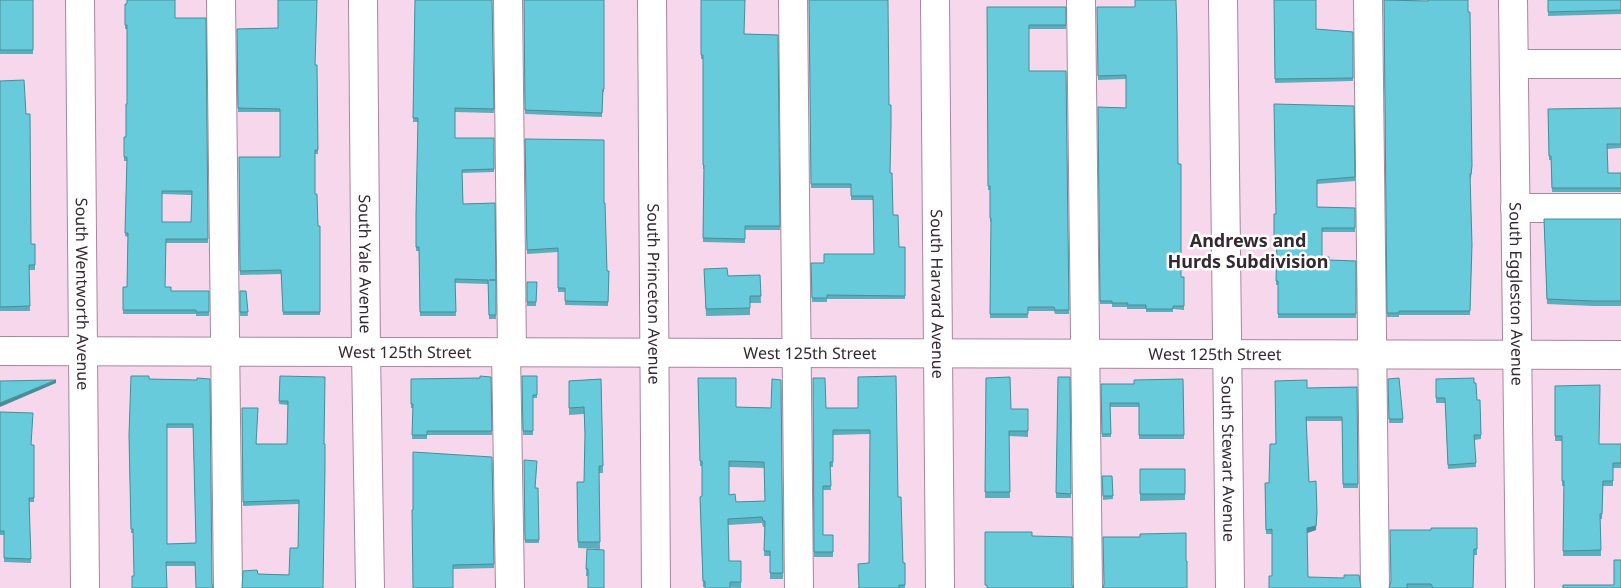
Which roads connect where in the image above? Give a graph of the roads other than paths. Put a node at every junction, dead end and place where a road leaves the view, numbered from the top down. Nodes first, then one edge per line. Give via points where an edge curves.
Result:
1 (80, 0) edge
2 (221, 0) edge
3 (363, 0) edge
4 (508, 0) edge
5 (652, 0) edge
6 (793, 0) edge
7 (935, 0) edge
8 (1081, 0) edge
9 (1223, 0) edge
10 (1368, 0) edge
11 (1513, 0) edge
12 (1514, 64) junction
13 (1621, 64) edge
14 (1515, 208) junction
15 (1621, 208) edge
16 (0, 351) edge
17 (83, 351) junction
18 (225, 352) junction
19 (366, 352) junction
20 (509, 352) junction
21 (654, 353) junction
22 (796, 353) junction
23 (938, 353) junction
24 (1086, 354) junction
25 (1227, 354) junction
26 (1372, 354) junction
27 (1517, 354) junction
28 (1621, 355) edge
29 (85, 588) edge
30 (228, 588) edge
31 (370, 588) edge
32 (510, 588) edge
33 (656, 588) edge
34 (798, 588) edge
35 (940, 588) edge
36 (1088, 588) edge
37 (1230, 588) edge
38 (1375, 588) edge
39 (1520, 588) edge

1 - 17 street, South Wentworth Avenue
2 - 18 street
3 - 19 street, South Yale Avenue
4 - 20 street
5 - 21 street, South Princeton Avenue
6 - 22 street
7 - 23 street, South Harvard Avenue
8 - 24 street
9 - 25 street, South Stewart Avenue
10 - 26 street
11 - 12 street, South Eggleston Avenue
12 - 13 street
12 - 14 street, South Eggleston Avenue
14 - 15 street
14 - 27 street, South Eggleston Avenue
16 - 17 street, West 125th Street
17 - 18 street, West 125th Street
17 - 29 street, South Wentworth Avenue
18 - 19 street, West 125th Street
18 - 30 street
19 - 20 street, West 125th Street
19 - 31 street, South Yale Avenue
20 - 21 street, West 125th Street
20 - 32 street
21 - 22 street, West 125th Street
21 - 33 street, South Princeton Avenue
22 - 23 street, West 125th Street
22 - 34 street
23 - 24 street, West 125th Street
23 - 35 street, South Harvard Avenue
24 - 25 street, West 125th Street
24 - 36 street
25 - 26 street, West 125th Street
25 - 37 street, South Stewart Avenue
26 - 27 street, West 125th Street
26 - 38 street
27 - 28 street, West 125th Street
27 - 39 street, South Eggleston Avenue

